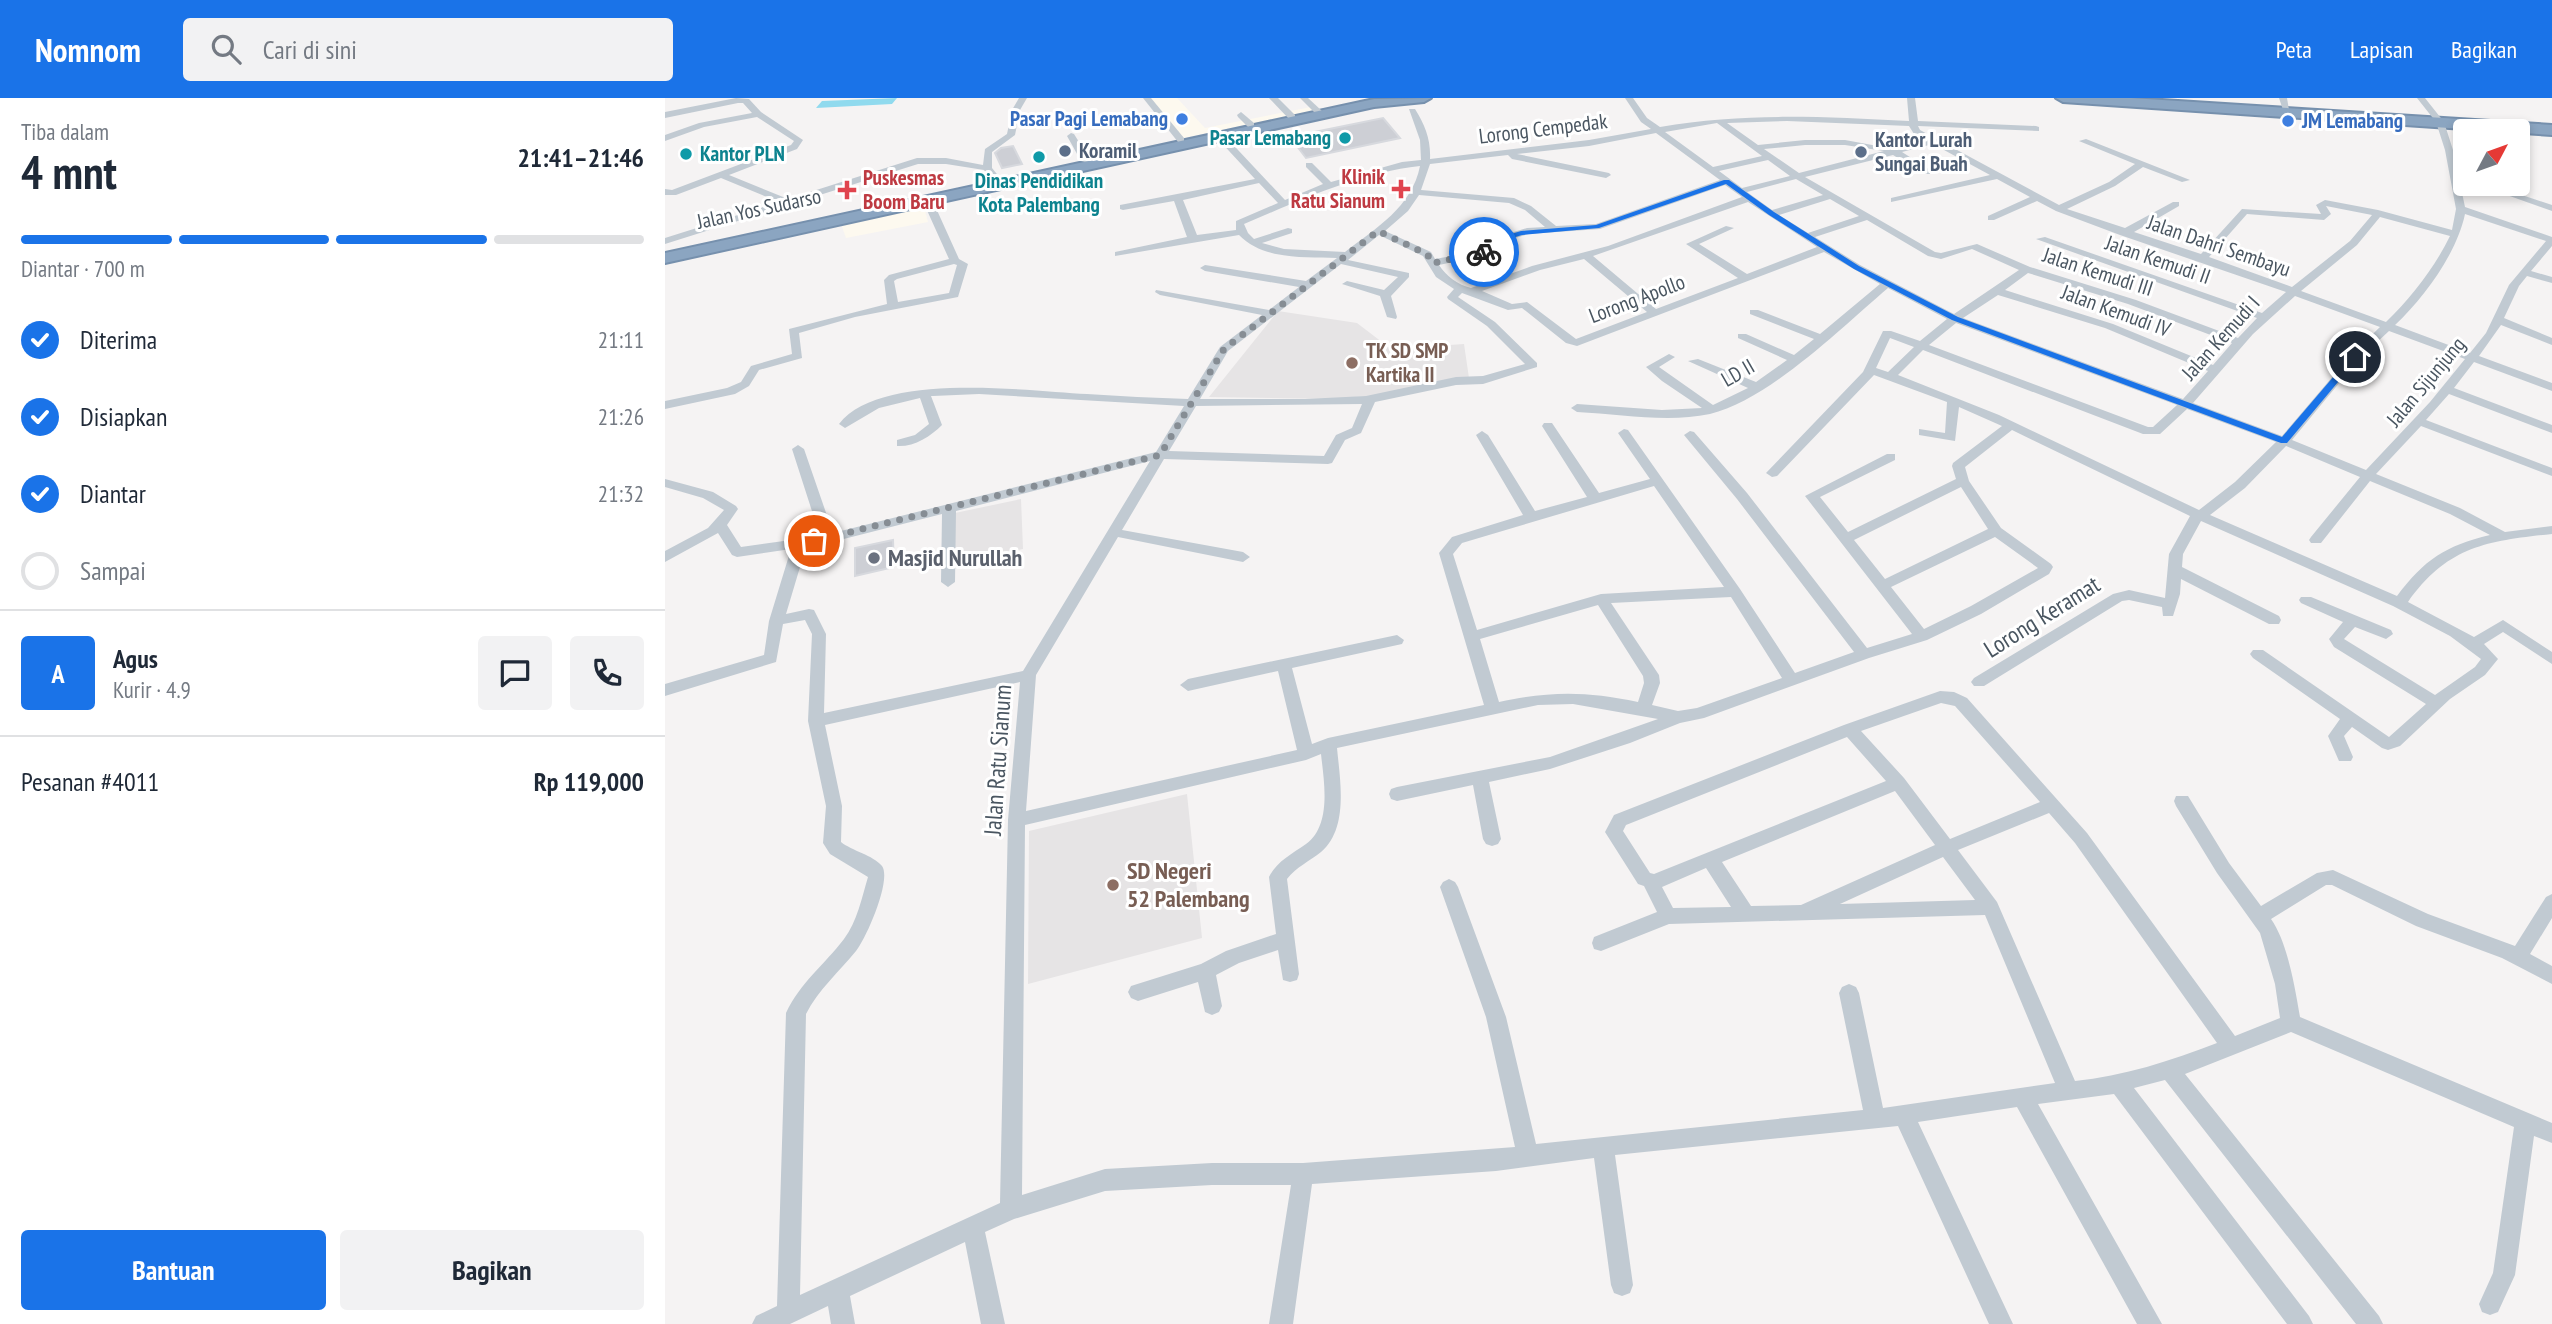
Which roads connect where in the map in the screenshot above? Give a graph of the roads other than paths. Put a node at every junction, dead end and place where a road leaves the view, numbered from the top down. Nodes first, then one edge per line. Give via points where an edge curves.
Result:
1 (1023, 98) edge
2 (1147, 98) edge
3 (1273, 98) edge
4 (1304, 98) edge
5 (1355, 98) edge
6 (1424, 98) edge
7 (1436, 98) edge
8 (1629, 98) edge
9 (1911, 98) edge
10 (2063, 98) edge
11 (2141, 98) edge
12 (2421, 98) edge
13 (1376, 101) edge
14 (2284, 103) edge
15 (1323, 110) junction
16 (1412, 111) junction
17 (758, 114) junction
18 (665, 115) edge
19 (1292, 117) junction
20 (2438, 120) junction
21 (1719, 121) junction
22 (1914, 124) junction
23 (1656, 129) junction
24 (2036, 129) dead end
25 (2550, 130) edge
26 (1071, 136) dead end
27 (1220, 136) junction
28 (665, 138) edge
29 (1181, 140) junction
30 (2083, 141) dead end
31 (1932, 142) junction
32 (1754, 148) junction
33 (988, 151) junction
34 (1894, 151) junction
35 (1768, 157) junction
36 (2453, 158) edge
37 (1503, 159) junction
38 (946, 161) junction
39 (1086, 161) junction
40 (1428, 161) junction
41 (2143, 163) junction
42 (1308, 165) dead end
43 (1711, 170) junction
44 (1927, 172) dead end
45 (720, 175) junction
46 (1606, 175) dead end
47 (1795, 175) junction
48 (1995, 177) junction
49 (994, 178) junction
50 (1262, 180) junction
51 (2185, 180) dead end
52 (1727, 181) junction
53 (1329, 185) junction
54 (665, 192) edge
55 (1416, 192) junction
56 (1744, 194) junction
57 (1829, 195) junction
58 (2461, 196) edge
59 (2516, 196) edge
60 (927, 198) junction
61 (1178, 198) junction
62 (2036, 198) junction
63 (1894, 200) dead end
64 (788, 202) junction
65 (1284, 204) junction
66 (2176, 204) dead end
67 (1123, 207) dead end
68 (2552, 208) edge
69 (2059, 209) junction
70 (2461, 209) junction
71 (2378, 213) junction
72 (1771, 214) junction
73 (1867, 217) junction
74 (1991, 218) dead end
75 (1729, 228) dead end
76 (1553, 229) junction
77 (1288, 231) dead end
78 (1378, 231) junction
79 (1242, 232) junction
80 (2124, 233) junction
81 (2456, 234) junction
82 (1807, 236) junction
83 (1193, 239) junction
84 (2041, 239) dead end
85 (2552, 240) edge
86 (665, 241) edge
87 (1254, 242) junction
88 (1825, 248) junction
89 (1119, 254) dead end
90 (665, 256) edge
91 (1587, 256) junction
92 (1343, 258) junction
93 (2202, 259) junction
94 (955, 261) junction
95 (1433, 263) junction
96 (2026, 269) junction
97 (2524, 272) junction
98 (1747, 279) junction
99 (1201, 280) dead end
100 (2552, 280) edge
101 (1887, 283) junction
102 (1347, 284) dead end
103 (1308, 285) junction
104 (1465, 291) junction
105 (2292, 291) junction
106 (1160, 292) dead end
107 (2000, 292) junction
108 (1386, 294) junction
109 (893, 307) junction
110 (1754, 312) dead end
111 (1269, 313) junction
112 (1653, 313) junction
113 (1392, 317) dead end
114 (2264, 317) junction
115 (1955, 318) junction
116 (2498, 320) junction
117 (2390, 326) junction
118 (1742, 336) dead end
119 (1820, 338) junction
120 (2239, 342) junction
121 (2552, 342) edge
122 (1921, 345) junction
123 (1668, 357) dead end
124 (2473, 357) junction
125 (1794, 359) junction
126 (1694, 361) dead end
127 (2217, 371) junction
128 (1868, 372) junction
129 (1890, 377) junction
130 (1757, 387) junction
131 (2552, 387) edge
132 (2447, 389) junction
133 (924, 394) junction
134 (1370, 400) junction
135 (1193, 401) junction
136 (1953, 401) junction
137 (2187, 404) junction
138 (665, 405) edge
139 (1577, 408) dead end
140 (1712, 409) junction
141 (2420, 422) junction
142 (845, 424) dead end
143 (2009, 425) junction
144 (1548, 426) dead end
145 (2552, 429) edge
146 (1923, 432) dead end
147 (1624, 433) dead end
148 (1482, 435) dead end
149 (1690, 435) dead end
150 (2284, 441) junction
151 (901, 443) dead end
152 (798, 449) dead end
153 (1160, 455) junction
154 (1891, 457) dead end
155 (2552, 472) edge
156 (1772, 473) dead end
157 (2368, 475) junction
158 (1657, 481) junction
159 (1963, 481) junction
160 (665, 483) edge
161 (1595, 498) junction
162 (949, 508) junction
163 (2201, 514) junction
164 (1530, 515) junction
165 (720, 525) junction
166 (2552, 530) edge
167 (1996, 531) junction
168 (1112, 532) junction
169 (2501, 535) junction
170 (828, 539) junction
171 (1845, 539) junction
172 (2316, 540) dead end
173 (800, 543) junction
174 (665, 557) edge
175 (1243, 557) dead end
176 (2174, 569) junction
177 (949, 582) dead end
178 (1881, 586) junction
179 (1735, 592) junction
180 (1601, 599) junction
181 (2306, 600) dead end
182 (2400, 603) junction
183 (2274, 620) dead end
184 (2353, 620) junction
185 (776, 621) junction
186 (2386, 634) dead end
187 (1922, 636) junction
188 (1470, 637) junction
189 (1397, 640) dead end
190 (2474, 644) junction
191 (1864, 654) junction
192 (2258, 654) dead end
193 (2552, 659) edge
194 (1284, 666) junction
195 (1028, 675) junction
196 (1791, 680) junction
197 (1979, 681) dead end
198 (1188, 685) dead end
199 (665, 690) edge
200 (2437, 703) junction
201 (1493, 708) junction
202 (1643, 709) junction
203 (1678, 717) junction
204 (2351, 719) junction
205 (816, 721) junction
206 (1850, 729) junction
207 (1328, 744) junction
208 (1306, 754) junction
209 (2345, 757) dead end
210 (1480, 778) junction
211 (1898, 783) junction
212 (1397, 794) dead end
213 (2182, 801) dead end
214 (2050, 805) junction
215 (1017, 820) junction
216 (1492, 839) dead end
217 (1948, 847) junction
218 (1709, 858) junction
219 (1651, 883) junction
220 (1449, 887) dead end
221 (2552, 902) edge
222 (1991, 907) junction
223 (1802, 913) junction
224 (1747, 915) junction
225 (1668, 916) junction
226 (2259, 917) junction
227 (1286, 939) junction
228 (1601, 943) dead end
229 (2518, 957) junction
230 (1206, 971) junction
231 (1290, 974) dead end
232 (2552, 976) edge
233 (1138, 992) dead end
234 (1849, 993) dead end
235 (1212, 1006) dead end
236 (2291, 1023) junction
237 (2231, 1047) junction
238 (2169, 1070) junction
239 (2118, 1083) junction
240 (2069, 1091) junction
241 (2022, 1096) junction
242 (1904, 1116) junction
243 (1875, 1119) junction
244 (2525, 1122) junction
245 (2552, 1133) edge
246 (1603, 1146) junction
247 (1528, 1156) junction
248 (1303, 1174) junction
249 (1011, 1209) junction
250 (973, 1227) junction
251 (1622, 1285) dead end
252 (837, 1289) junction
253 (2490, 1304) dead end
254 (788, 1311) junction
255 (764, 1324) edge
256 (843, 1324) edge
257 (993, 1324) edge
258 (1281, 1324) edge
259 (2001, 1324) edge
260 (2150, 1324) edge
261 (2301, 1324) edge
262 (2371, 1324) edge

1 - 33 street via 1011,135
2 - 29 street
3 - 19 street
4 - 15 street via 1309,106
5 - 15 highway
6 - 13 highway
7 - 16 highway
8 - 23 street via 1640,116
9 - 22 street
10 - 20 highway
11 - 14 highway
12 - 20 street
13 - 15 highway
13 - 16 highway
13 - 27 highway
14 - 20 highway
15 - 19 highway, Jalan Yos Sudarso
16 - 40 street via 1423,130
17 - 18 street via 746,101 738,100
17 - 28 street
17 - 45 street via 799,142
19 - 29 highway, Jalan Yos Sudarso via 1246,120
20 - 25 highway
20 - 36 street
21 - 22 street, Lorong Cempedak via 1787,118
21 - 23 street, Lorong Cempedak
21 - 32 street
22 - 24 street, Lorong Cempedak
22 - 31 street, Jalan Dahri Sembayu via 1915,131
23 - 37 street, Lorong Cempedak via 1589,143 1534,148
23 - 43 street
26 - 39 street
27 - 49 highway
27 - 50 street
29 - 39 highway, Jalan Yos Sudarso
30 - 41 street
31 - 34 street
31 - 48 street, Jalan Dahri Sembayu
32 - 34 street via 1806,142
32 - 35 street
33 - 38 street
33 - 49 street
34 - 44 street
34 - 47 street
35 - 43 street
35 - 47 street
37 - 40 street, Lorong Cempedak
37 - 46 street
38 - 49 street
38 - 64 street via 901,164
39 - 49 highway, Jalan Yos Sudarso
40 - 53 street, Lorong Cempedak
40 - 55 street, Jalan Ratu Sianum
41 - 51 street
41 - 69 street via 2112,184
42 - 53 street
43 - 52 street
45 - 54 street
45 - 64 street
47 - 56 street
47 - 57 street
48 - 62 street, Jalan Dahri Sembayu
48 - 63 street
49 - 60 highway, Jalan Yos Sudarso
50 - 61 street
50 - 65 street
52 - 56 street
52 - 76 street via 1597,227
53 - 65 street, Lorong Cempedak
55 - 76 street via 1511,200
55 - 78 street, Jalan Ratu Sianum via 1401,213
56 - 72 street
56 - 91 street
57 - 72 street
57 - 73 street
58 - 70 street
59 - 68 street
60 - 90 highway, Jalan Yos Sudarso
60 - 94 street
61 - 67 street
61 - 83 street
62 - 69 street, Jalan Dahri Sembayu
62 - 74 street
64 - 86 street
65 - 79 street, Lorong Cempedak via 1239,223
66 - 80 street
69 - 80 street, Jalan Dahri Sembayu
70 - 81 street
70 - 85 street
71 - 81 street
71 - 93 street via 2325,203 2321,205 2324,217 2245,211
71 - 105 street, Jalan Kemudi I via 2356,243
72 - 82 street
73 - 82 street
73 - 96 street via 1934,255 1973,246
75 - 98 street via 1691,244
76 - 95 street via 1521,233 1487,244 1482,253
77 - 87 street
78 - 92 street, Jalan Ratu Sianum
78 - 95 street via 1427,254
79 - 83 street
79 - 87 street
80 - 93 street, Jalan Dahri Sembayu
81 - 117 street
82 - 88 street
83 - 89 street
84 - 114 street, Jalan Kemudi II
85 - 97 street, Jalan Sijunjung
87 - 92 street via 1275,252
88 - 98 street, Lorong Apollo
88 - 101 street
91 - 104 street
91 - 112 street
92 - 103 street, Jalan Ratu Sianum
92 - 108 street via 1405,275
93 - 105 street, Jalan Dahri Sembayu
94 - 109 street via 893,277 889,280
94 - 109 street via 963,264 954,295
95 - 104 street via 1443,278
96 - 107 street, Jalan Kemudi III
96 - 120 street, Jalan Kemudi III
97 - 100 street
97 - 116 street, Jalan Sijunjung
98 - 112 street, Lorong Apollo
99 - 103 street via 1209,269
101 - 115 street
101 - 119 street, LD II
102 - 108 street
103 - 111 street, Jalan Ratu Sianum
104 - 112 street, Lorong Apollo via 1512,308 1523,304 1577,343
104 - 134 street via 1452,297 1491,324 1533,365 1483,380
105 - 114 street, Jalan Kemudi I
105 - 117 street, Jalan Dahri Sembayu
106 - 111 street
107 - 115 street, Jalan Kemudi III
107 - 127 street, Jalan Kemudi IV via 2109,326
108 - 113 street
109 - 138 street via 793,331 797,356 755,368 745,384 731,391
110 - 119 street
111 - 135 street, Jalan Ratu Sianum via 1224,349
114 - 120 street, Jalan Kemudi I
115 - 122 street, Jalan Kemudi III
115 - 137 street
116 - 121 street
116 - 124 street, Jalan Sijunjung
117 - 124 street, Jalan Dahri Sembayu
117 - 150 street via 2355,357
118 - 125 street
119 - 125 street, LD II
120 - 127 street, Jalan Kemudi I
122 - 128 street via 1887,333
122 - 129 street, Jalan Kemudi III
122 - 137 street, Jalan Kemudi I via 2150,431 2156,431
123 - 140 street via 1652,367
124 - 131 street, Jalan Dahri Sembayu
124 - 132 street, Jalan Sijunjung
125 - 130 street, LD II
126 - 130 street
127 - 137 street, Jalan Kemudi I
128 - 129 street
128 - 156 street
129 - 136 street
130 - 140 street, LD II
132 - 141 street, Jalan Sijunjung
132 - 145 street
133 - 135 street via 975,391
133 - 142 street via 873,408
133 - 151 street via 936,425 919,438
134 - 135 street
134 - 153 street via 1357,430 1340,438 1328,460
135 - 153 street, Jalan Ratu Sianum
136 - 143 street
136 - 146 street via 1951,438
137 - 150 street
139 - 140 street, LD II via 1686,413
141 - 155 street
141 - 157 street, Jalan Sijunjung
143 - 159 street via 1958,464
143 - 163 street
144 - 161 street
147 - 158 street
148 - 164 street
149 - 191 street
150 - 157 street
150 - 163 street via 2240,485
152 - 170 street
153 - 162 street
153 - 168 street, Jalan Ratu Sianum
154 - 171 street via 1812,495
157 - 169 street
157 - 172 street, Jalan Sijunjung
158 - 161 street
158 - 179 street
159 - 167 street
159 - 171 street
160 - 165 street via 708,495 731,509
161 - 164 street
162 - 170 street
162 - 177 street
163 - 176 street, Lorong Keramat via 2180,547
163 - 182 street
164 - 188 street via 1465,537 1448,548
165 - 173 street via 737,552
165 - 174 street
166 - 169 street
167 - 178 street
167 - 187 street via 2046,567 2044,571
168 - 175 street
168 - 195 street, Jalan Ratu Sianum
169 - 182 street via 2435,562
170 - 173 street
171 - 178 street
173 - 185 street
176 - 183 street
176 - 197 street, Lorong Keramat via 2169,608 2126,594 2118,597
178 - 187 street
179 - 180 street
179 - 196 street
180 - 188 street
180 - 202 street via 1651,675
181 - 184 street
182 - 190 street
184 - 186 street
184 - 200 street via 2336,639 2339,643
185 - 199 street via 770,658
185 - 205 street via 809,614 819,634
187 - 191 street
188 - 201 street
189 - 194 street
190 - 193 street via 2503,625
190 - 200 street via 2489,655 2489,661
191 - 196 street
192 - 204 street
194 - 198 street
194 - 208 street
195 - 205 street
195 - 215 street, Jalan Ratu Sianum
196 - 203 street via 1707,712
200 - 204 street via 2391,744
201 - 202 street via 1573,698
201 - 207 street
202 - 203 street
203 - 210 street via 1550,763
204 - 209 street via 2334,739
205 - 254 street via 834,806 833,846 875,870 877,877 852,943 806,994 796,1013
206 - 211 street
206 - 214 street via 1940,697 1954,698
206 - 219 street via 1616,823 1614,832
207 - 208 street
207 - 227 street via 1333,799 1324,836 1278,877
208 - 215 street
210 - 212 street
210 - 216 street
211 - 217 street
211 - 218 street
213 - 226 street
214 - 217 street
214 - 237 street via 2081,838
215 - 249 street, Jalan Ratu Sianum
217 - 222 street
217 - 223 street
218 - 219 street
218 - 224 street
219 - 225 street
220 - 247 street via 1496,1017
221 - 229 street
222 - 223 street
222 - 240 street
223 - 224 street
224 - 225 street
225 - 228 street
226 - 229 street via 2323,878 2333,877 2422,920
226 - 236 street via 2274,943
227 - 230 street
227 - 231 street
229 - 232 street
230 - 233 street
230 - 235 street
234 - 243 street
236 - 237 street
236 - 244 street
237 - 238 street
238 - 239 street
238 - 262 street
239 - 240 street
239 - 261 street
240 - 241 street
241 - 242 street
241 - 260 street
242 - 243 street
242 - 259 street
243 - 246 street
244 - 245 street
244 - 253 street via 2504,1275
246 - 247 street
246 - 251 street
247 - 248 street
248 - 249 street via 1105,1180
248 - 258 street
249 - 250 street
250 - 252 street
250 - 257 street
252 - 254 street
252 - 256 street
254 - 255 street

